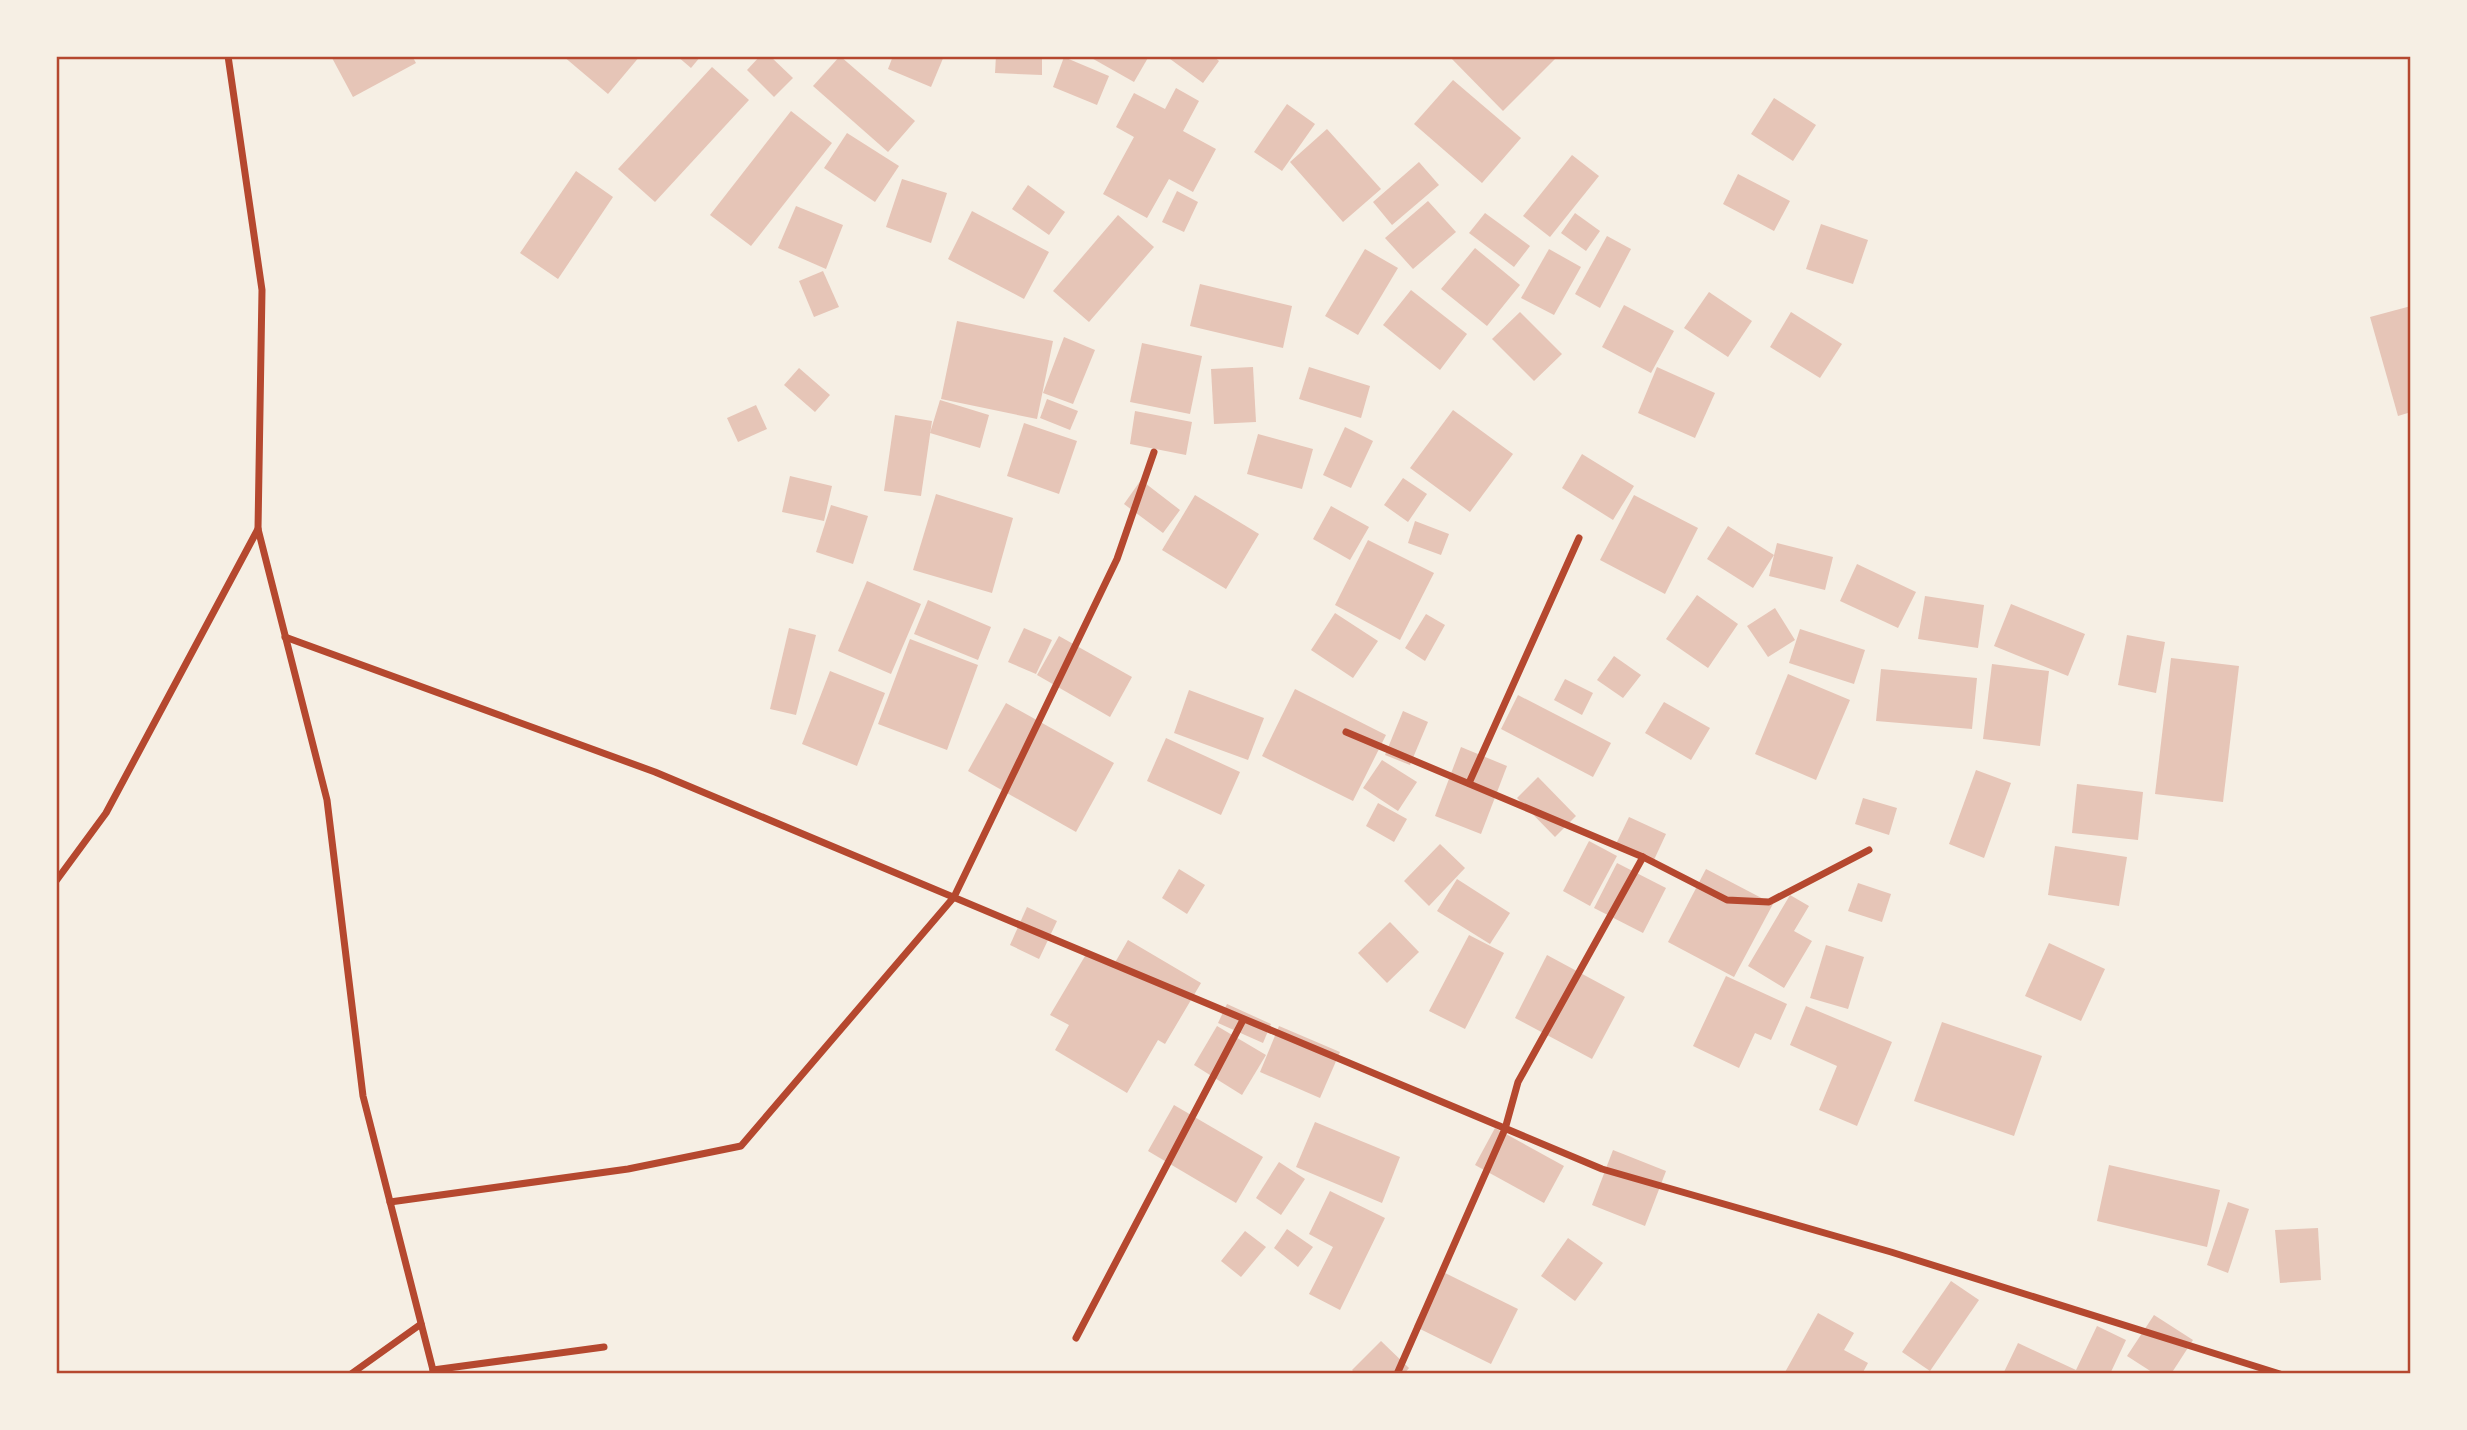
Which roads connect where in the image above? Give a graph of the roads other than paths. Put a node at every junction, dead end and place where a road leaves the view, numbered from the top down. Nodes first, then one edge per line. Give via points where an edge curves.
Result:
1 (228, 56) edge
2 (1154, 452) dead end
3 (258, 529) junction
4 (1579, 538) dead end
5 (285, 637) junction
6 (1346, 732) dead end
7 (1468, 783) junction
8 (1869, 850) dead end
9 (1643, 857) junction
10 (56, 881) edge
11 (954, 897) junction
12 (1243, 1020) junction
13 (1505, 1129) junction
14 (390, 1202) junction
15 (422, 1324) junction
16 (1076, 1338) dead end
17 (604, 1347) dead end
18 (433, 1372) edge
19 (351, 1374) edge
20 (1397, 1374) edge
21 (2280, 1374) edge

1 - 3 street via 262,290
2 - 11 street via 1117,559
3 - 5 street
3 - 10 street via 106,813
4 - 7 street
5 - 11 street via 655,772
5 - 14 street via 327,800 363,1096
6 - 7 street
7 - 9 street
8 - 9 street via 1769,902 1727,900
9 - 13 street via 1518,1082
11 - 12 street
11 - 14 street via 741,1146 628,1169
12 - 13 street
12 - 16 street
13 - 20 street
13 - 21 street via 1602,1170 1891,1252
14 - 15 street
15 - 18 street
15 - 19 street
17 - 18 street

